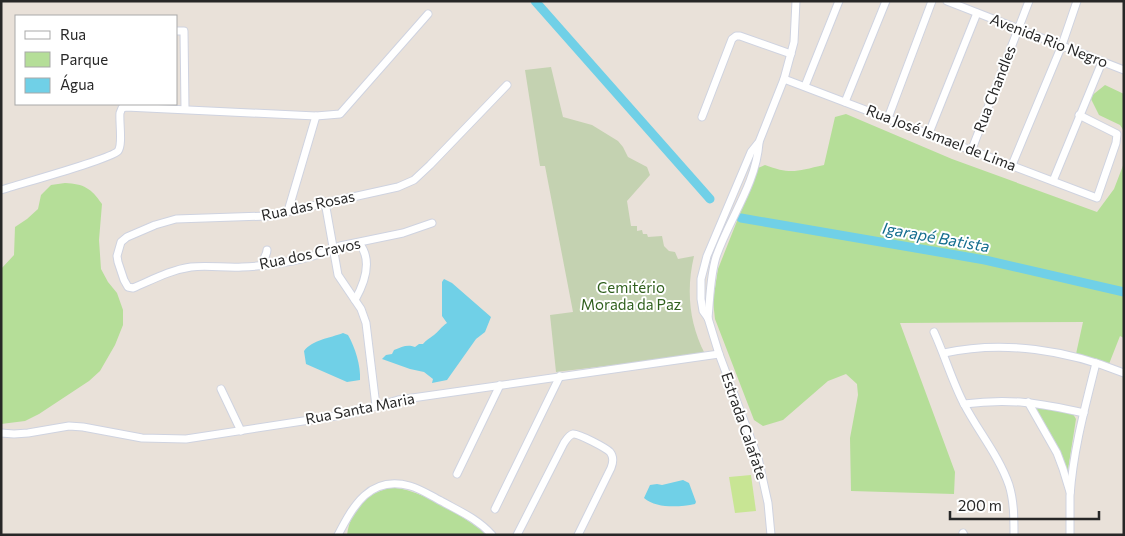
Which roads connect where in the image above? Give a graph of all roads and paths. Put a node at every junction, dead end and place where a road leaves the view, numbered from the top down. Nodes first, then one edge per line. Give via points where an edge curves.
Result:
1 (796, 1) edge
2 (838, 1) edge
3 (886, 1) edge
4 (932, 1) edge
5 (947, 1) edge
6 (1029, 1) edge
7 (1077, 1) edge
8 (428, 14) dead end
9 (977, 14) junction
10 (1018, 29) junction
11 (178, 31) edge
12 (1062, 45) junction
13 (792, 54) junction
14 (1102, 62) junction
15 (1124, 70) edge
16 (784, 79) junction
17 (508, 85) dead end
18 (804, 86) junction
19 (845, 102) junction
20 (185, 109) junction
21 (1079, 115) junction
22 (316, 116) junction
23 (702, 117) dead end
24 (888, 118) junction
25 (929, 133) junction
26 (759, 142) junction
27 (972, 149) junction
28 (1012, 165) junction
29 (1052, 181) junction
30 (1, 190) edge
31 (325, 202) junction
32 (288, 211) junction
33 (432, 223) dead end
34 (359, 243) junction
35 (267, 250) dead end
36 (332, 250) junction
37 (262, 265) junction
38 (130, 288) joint
39 (355, 300) junction
40 (708, 318) junction
41 (934, 332) dead end
42 (944, 353) junction
43 (719, 354) junction
44 (1096, 363) junction
45 (1124, 373) edge
46 (560, 376) junction
47 (500, 385) junction
48 (221, 389) dead end
49 (1028, 402) junction
50 (964, 404) junction
51 (376, 406) junction
52 (1084, 414) junction
53 (241, 430) junction
54 (1, 433) edge
55 (457, 474) dead end
56 (1070, 495) junction
57 (495, 509) dead end
58 (344, 524) junction
59 (338, 535) edge
60 (345, 535) edge
61 (492, 535) edge
62 (517, 535) edge
63 (578, 535) edge
64 (771, 535) edge
65 (1014, 535) edge
66 (1070, 535) edge

1 - 13 street, Estrada Calafate
2 - 18 street
3 - 19 street
4 - 24 street
5 - 9 street, Avenida Rio Negro
6 - 10 street, Rua Chandles
7 - 12 street
8 - 22 street via 343,112
9 - 10 street, Avenida Rio Negro
9 - 25 street
10 - 12 street, Avenida Rio Negro
10 - 27 street, Rua Chandles
11 - 20 street via 184,31
12 - 14 street, Avenida Rio Negro
12 - 28 street
13 - 16 street, Estrada Calafate
13 - 23 street via 736,36
14 - 15 street, Avenida Rio Negro
14 - 21 street
16 - 18 street, Rua José Ismael de Lima
16 - 26 street, Estrada Calafate
17 - 31 street, Rua das Rosas via 409,183
18 - 19 street, Rua José Ismael de Lima
19 - 24 street, Rua José Ismael de Lima
20 - 22 street
20 - 30 street via 122,108 120,147 116,153
21 - 29 street
21 - 29 street, Rua José Ismael de Lima via 1117,134 1097,198
22 - 32 street
24 - 25 street, Rua José Ismael de Lima
25 - 27 street, Rua José Ismael de Lima
26 - 40 street, Estrada Calafate via 749,182 716,258
26 - 40 street, Estrada Calafate via 751,152 707,256 701,279 702,306
27 - 28 street, Rua José Ismael de Lima
28 - 29 street, Rua José Ismael de Lima
31 - 32 street, Rua das Rosas
31 - 36 street
32 - 38 street, Rua das Rosas via 257,217 176,219 134,233 122,240 118,256 124,280
33 - 34 street, Rua dos Cravos
34 - 36 street, Rua dos Cravos
34 - 39 street via 365,254 366,269
35 - 37 street
36 - 37 street, Rua dos Cravos
36 - 39 street via 338,275
37 - 38 street, Rua dos Cravos via 192,267 168,272
39 - 51 street via 366,323
40 - 43 street, Estrada Calafate
41 - 42 street
42 - 44 street via 980,348 1023,348 1068,354
42 - 50 street
43 - 46 street, Rua Santa Maria
43 - 64 street, Estrada Calafate via 758,458
44 - 45 street
44 - 52 street
46 - 47 street, Rua Santa Maria
46 - 57 street
47 - 51 street, Rua Santa Maria
47 - 55 street
48 - 53 street
49 - 50 street
49 - 52 street
49 - 56 street via 1057,453
50 - 65 street via 1009,485
51 - 53 street, Rua Santa Maria via 349,414
52 - 56 street
53 - 54 street, Rua Santa Maria via 186,439 155,440 69,426 28,433
56 - 66 street
58 - 59 street
58 - 60 street
58 - 61 street via 355,503 368,493 384,486 404,485 466,514
62 - 63 street via 564,443 574,434 607,450 613,460

